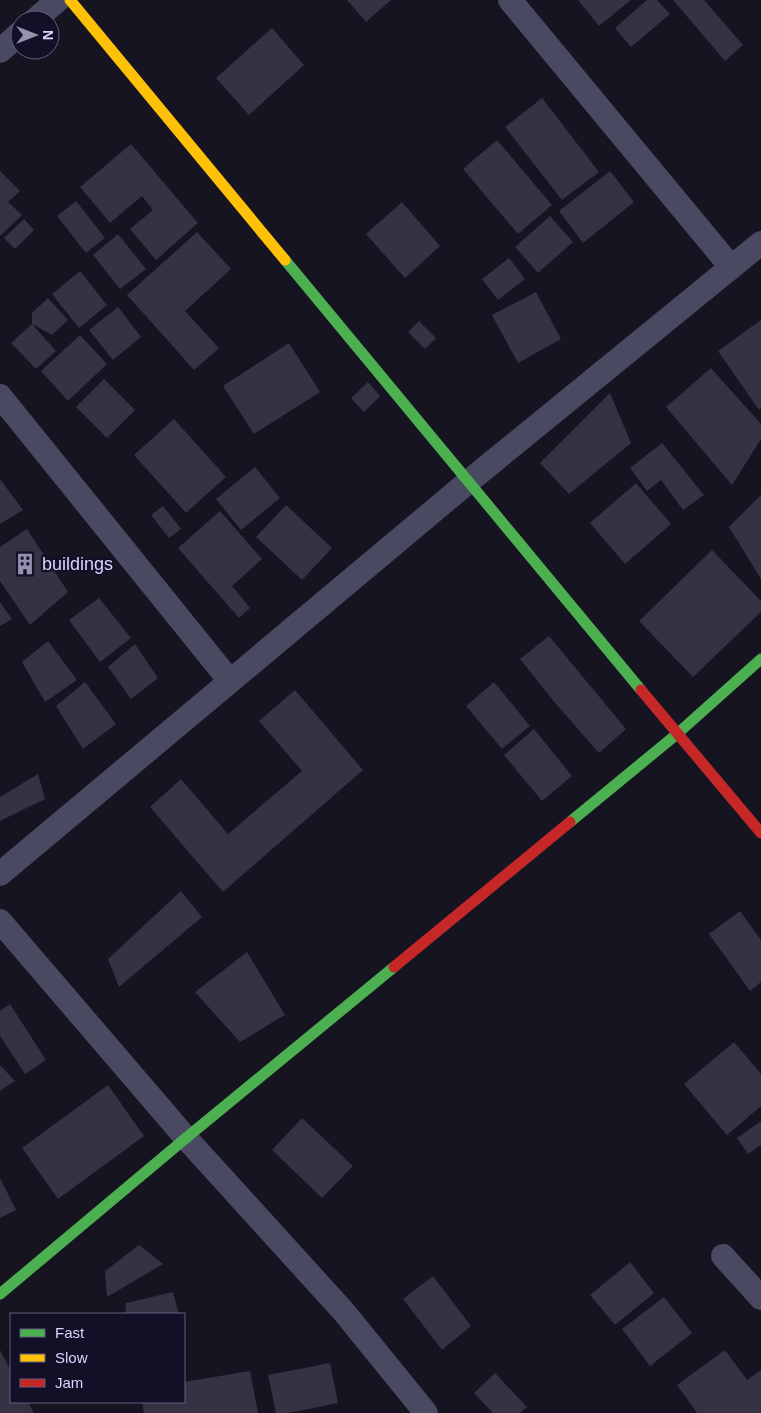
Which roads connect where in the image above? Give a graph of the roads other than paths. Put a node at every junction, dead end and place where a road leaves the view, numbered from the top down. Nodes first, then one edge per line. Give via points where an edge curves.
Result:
1 (58, 0) edge
2 (70, 0) edge
3 (510, 0) edge
4 (46, 10) edge
5 (10, 42) edge
6 (0, 50) edge
7 (761, 242) edge
8 (731, 267) junction
9 (0, 396) edge
10 (468, 482) junction
11 (761, 659) edge
12 (230, 681) junction
13 (677, 734) junction
14 (761, 833) edge
15 (0, 874) edge
16 (0, 921) edge
17 (186, 1138) junction
18 (723, 1256) dead end
19 (0, 1294) edge
20 (761, 1298) edge
21 (426, 1413) edge

1 - 4 street
2 - 10 street
3 - 8 street
5 - 6 street
7 - 8 street
8 - 10 street
9 - 12 street
10 - 12 street
10 - 13 street
11 - 13 street
12 - 15 street
13 - 14 street
13 - 17 street
16 - 17 street
17 - 19 street
17 - 21 street via 344,1312
18 - 20 street

